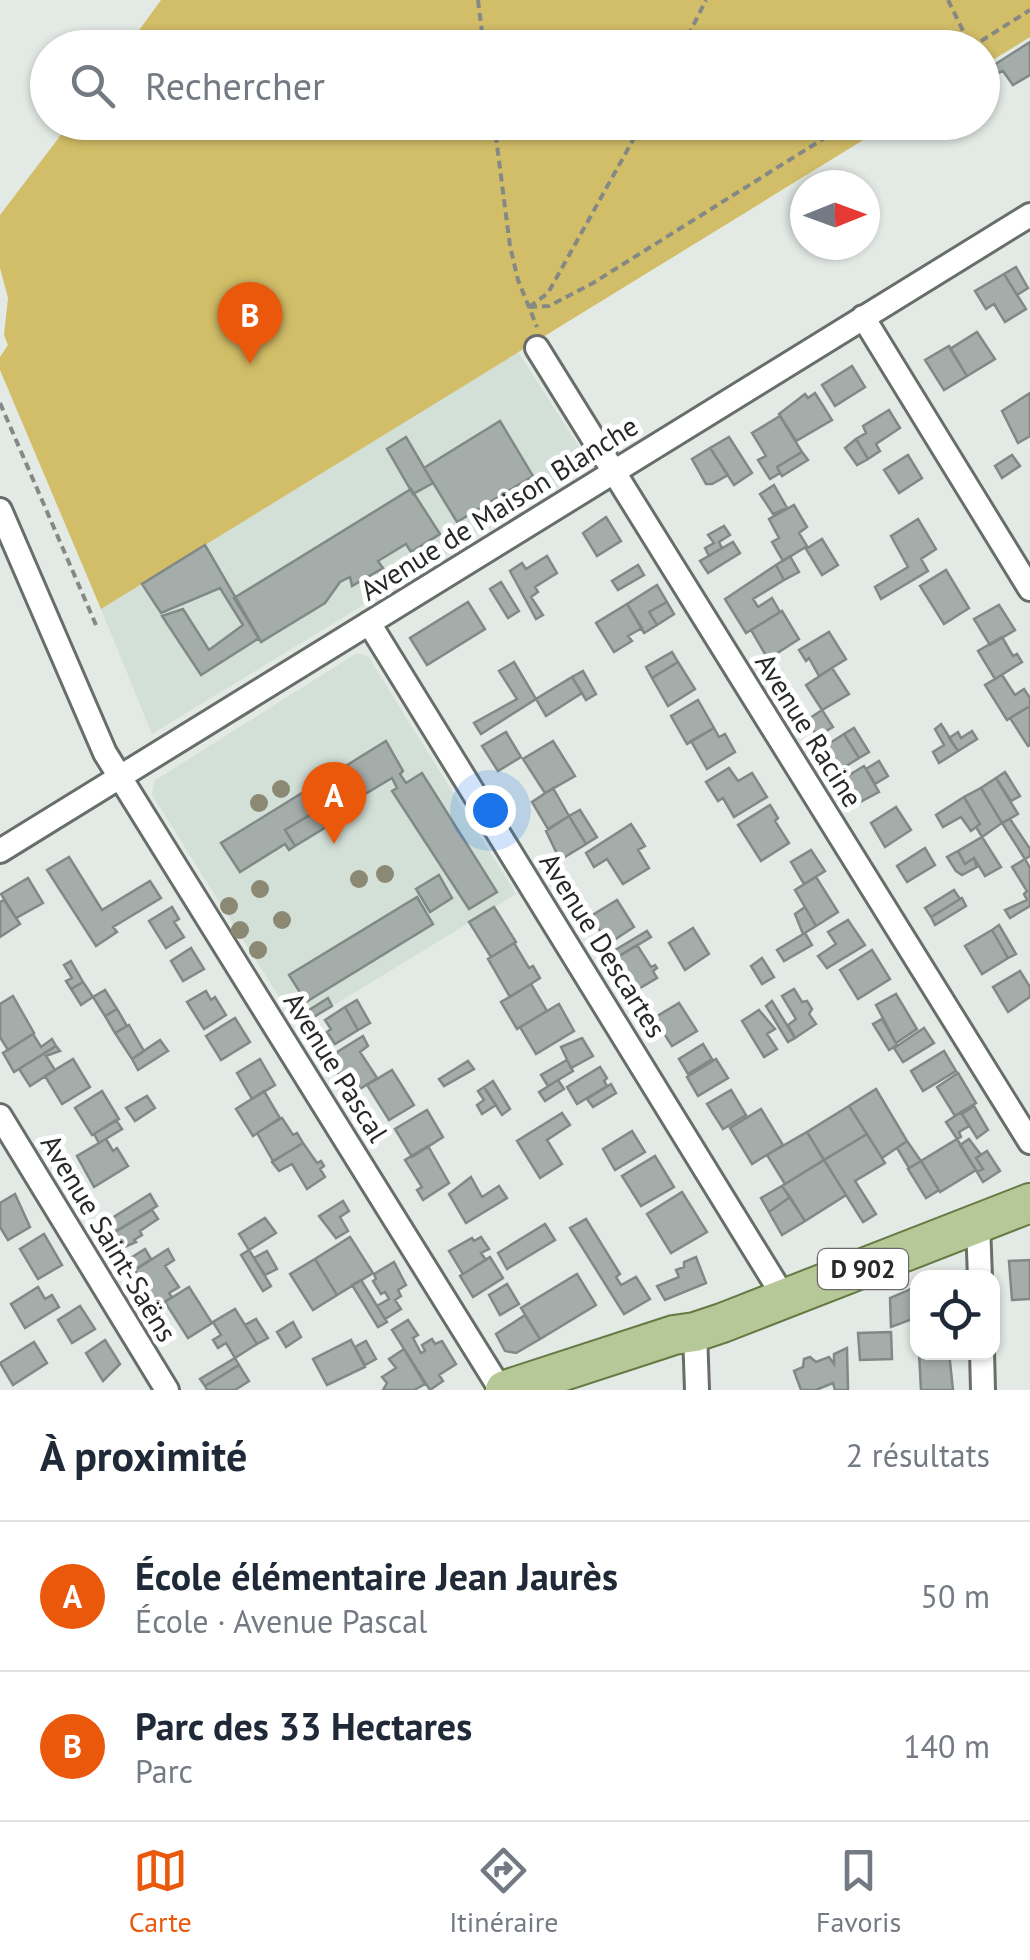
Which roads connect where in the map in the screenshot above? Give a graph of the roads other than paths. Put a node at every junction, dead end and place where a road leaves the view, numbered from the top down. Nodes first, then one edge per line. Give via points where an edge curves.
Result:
1 (1030, 214) edge
2 (863, 317) junction
3 (537, 348) road end
4 (614, 473) junction
5 (0, 510) edge
6 (1030, 588) edge
7 (369, 623) junction
8 (120, 777) junction
9 (0, 851) edge
10 (0, 1116) edge
11 (1030, 1142) edge
12 (1030, 1203) edge
13 (978, 1224) junction
14 (980, 1270) edge
15 (785, 1299) junction
16 (696, 1332) junction
17 (982, 1360) edge
18 (167, 1390) edge
19 (503, 1390) edge
20 (555, 1390) edge
21 (697, 1390) edge
22 (983, 1390) edge

1 - 2 street, Avenue de Maison Blanche
2 - 4 street, Avenue de Maison Blanche
2 - 6 street
3 - 4 street, Avenue Racine
4 - 7 street, Avenue de Maison Blanche
4 - 11 street, Avenue Racine
5 - 8 street, Avenue Pascal
7 - 8 street, Avenue de Maison Blanche
7 - 15 street, Avenue Descartes
8 - 9 street, Avenue de Maison Blanche
8 - 19 street, Avenue Pascal
10 - 18 street, Avenue Saint-Saëns
12 - 13 main road, D 902
13 - 14 street
13 - 15 main road, D 902
15 - 16 main road, D 902
16 - 19 main road, D 902
16 - 20 main road, D 902 via 674,1347
16 - 21 street
17 - 22 street

